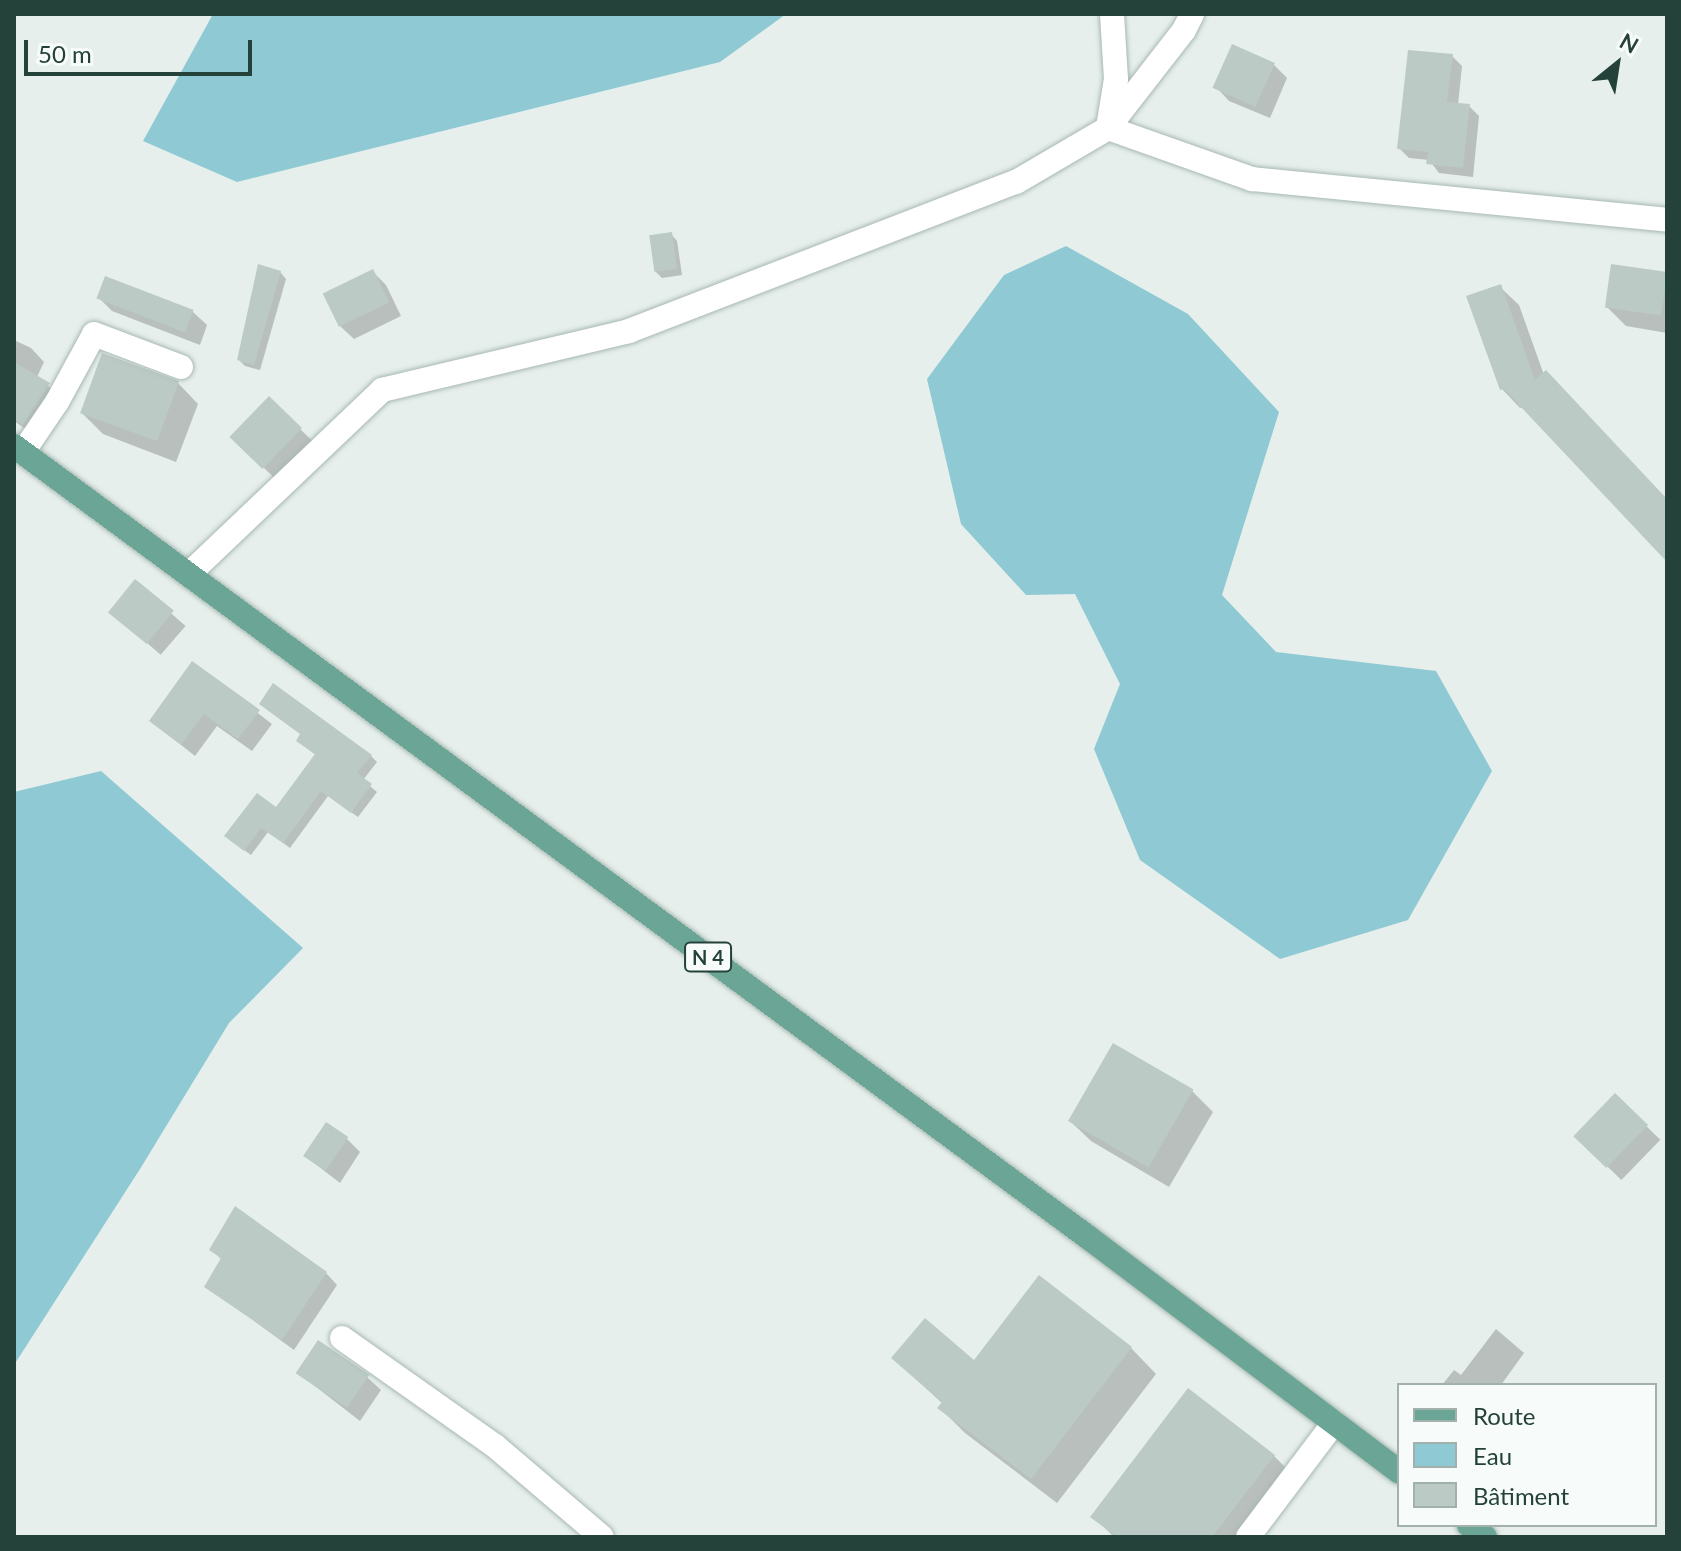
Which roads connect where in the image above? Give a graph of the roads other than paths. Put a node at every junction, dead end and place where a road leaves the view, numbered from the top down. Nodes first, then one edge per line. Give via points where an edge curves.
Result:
1 (1112, 14) edge
2 (1192, 14) edge
3 (1108, 128) junction
4 (1667, 220) edge
5 (181, 367) dead end
6 (18, 449) edge
7 (189, 574) junction
8 (342, 1338) dead end
9 (1334, 1423) junction
10 (1397, 1470) edge
11 (602, 1537) edge
12 (1248, 1537) edge

1 - 3 street via 1116,79
2 - 3 street
3 - 4 street via 1252,179
3 - 7 street via 1016,182 629,331 382,390
5 - 6 street via 94,334 57,402
6 - 7 main road, N 4
7 - 9 main road, N 4
8 - 11 street via 495,1446
9 - 10 main road, N 4
9 - 12 street

